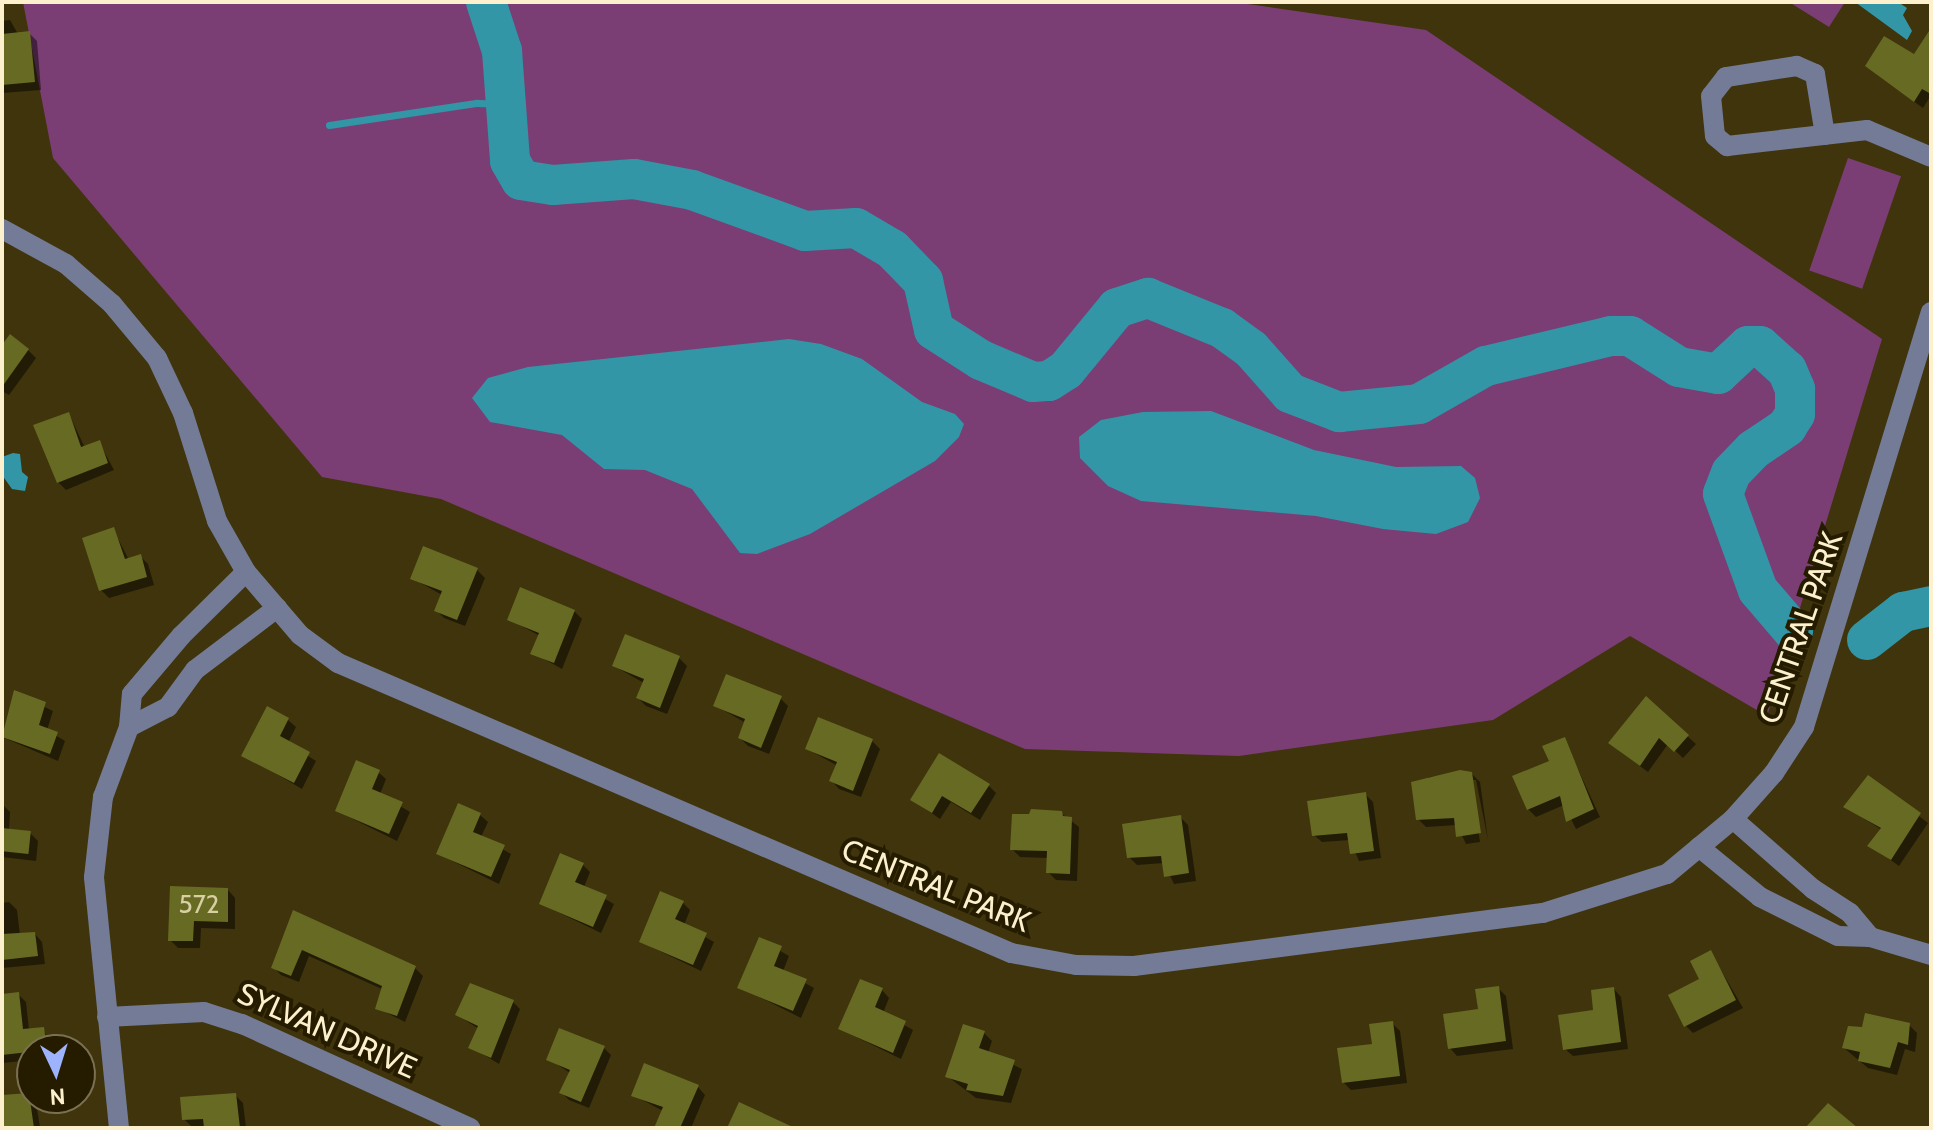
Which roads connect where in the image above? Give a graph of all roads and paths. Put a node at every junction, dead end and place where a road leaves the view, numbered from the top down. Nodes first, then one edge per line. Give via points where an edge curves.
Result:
1 (1825, 135) junction
2 (1931, 157) edge
3 (2, 229) edge
4 (1931, 312) edge
5 (246, 572) junction
6 (277, 608) junction
7 (129, 727) junction
8 (1733, 819) junction
9 (1699, 847) junction
10 (1870, 937) junction
11 (1931, 955) edge
12 (107, 1017) junction
13 (119, 1128) edge
14 (470, 1128) edge

1 - 1 street via 1727,146 1715,136 1711,96 1726,77 1797,66 1815,74
1 - 2 street via 1867,130
3 - 5 street, CENTRAL PARK via 66,264 112,304 157,358 183,413 217,521
4 - 8 street, CENTRAL PARK via 1804,727 1774,773
5 - 6 street, CENTRAL PARK
5 - 7 street via 132,694
6 - 7 street via 195,670 168,707
6 - 9 street, CENTRAL PARK via 300,635 375,683 1011,953 1076,965 1134,966 1543,913 1667,874
7 - 12 street via 103,797 94,877
8 - 9 street, CENTRAL PARK
8 - 10 street via 1813,889 1850,913
9 - 10 street via 1760,897 1838,936
10 - 11 street
12 - 13 street
12 - 14 street, SYLVAN DRIVE via 204,1012 242,1024

